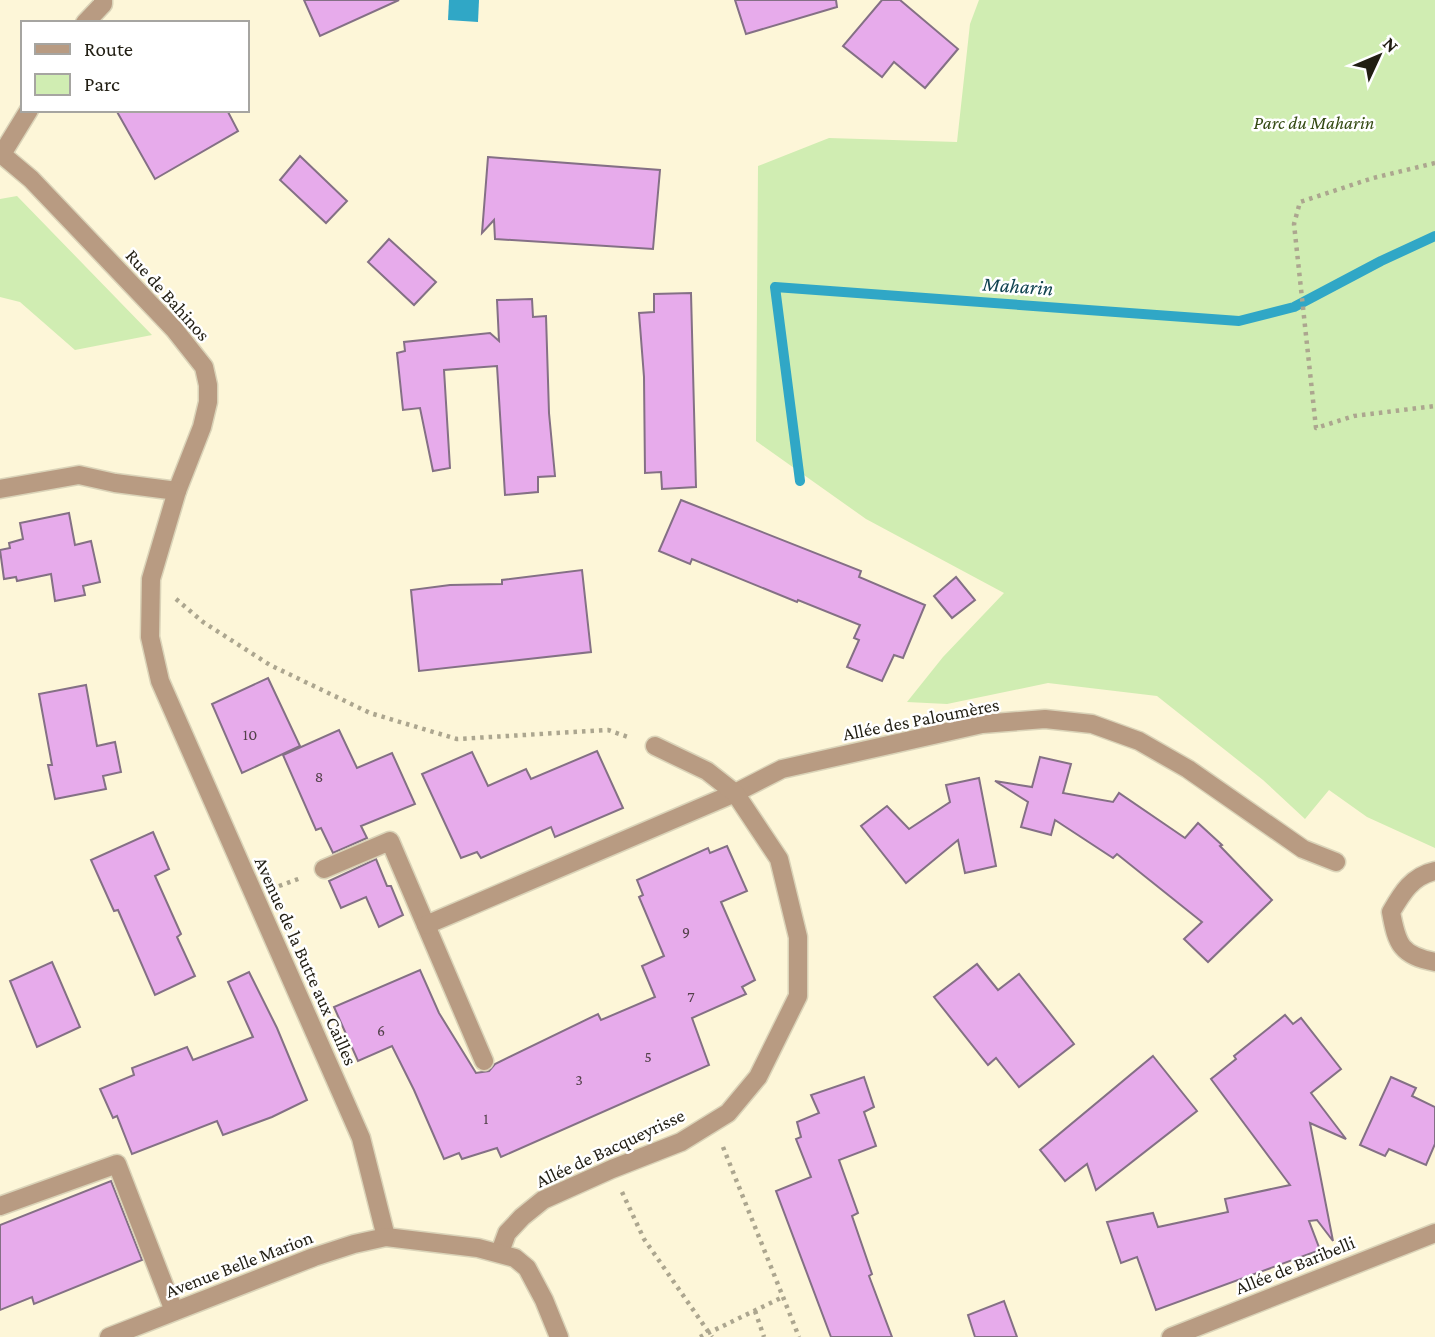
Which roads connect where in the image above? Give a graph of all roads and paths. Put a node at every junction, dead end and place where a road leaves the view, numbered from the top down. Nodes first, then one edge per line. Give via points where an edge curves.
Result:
1 (106, 1) edge
2 (87, 21) edge
3 (28, 112) edge
4 (1, 154) edge
5 (1435, 163) edge
6 (1435, 406) edge
7 (0, 489) edge
8 (177, 491) junction
9 (151, 579) junction
10 (655, 746) joint
11 (735, 793) junction
12 (1336, 862) dead end
13 (324, 869) dead end
14 (1435, 871) edge
15 (426, 925) junction
16 (1435, 962) edge
17 (484, 1061) dead end
18 (720, 1140) dead end
19 (619, 1185) dead end
20 (0, 1206) edge
21 (1435, 1233) edge
22 (386, 1237) junction
23 (500, 1252) junction
24 (783, 1297) junction
25 (174, 1311) junction
26 (755, 1311) junction
27 (711, 1335) edge
28 (762, 1336) edge
29 (109, 1337) edge
30 (559, 1337) edge
31 (700, 1337) edge
32 (799, 1337) edge
33 (1171, 1337) edge

1 - 2 street
3 - 4 street
4 - 8 street, Rue de Bahinos via 31,179 165,319 204,367 208,402
5 - 6 path via 1373,177 1300,202 1294,224 1316,428 1354,416
7 - 8 street via 79,475
8 - 9 street, Avenue de la Butte aux Cailles
9 - 10 path via 203,622 270,665 370,713 457,739 608,730
9 - 22 street, Avenue de la Butte aux Cailles via 150,637 160,681 361,1138
10 - 11 street, Allée de Bacqueyrisse via 707,771
11 - 12 street, Allée des Paloumères via 782,769 982,724 1045,719 1092,724 1188,769 1303,849
11 - 15 street, Allée des Paloumères
11 - 23 street, Allée de Bacqueyrisse via 779,859 798,937 798,996 758,1077 728,1113 681,1142 543,1200 507,1233
13 - 15 street via 390,841
14 - 16 street via 1423,874 1404,890 1391,912 1396,938 1413,958
15 - 17 street
18 - 24 path
19 - 27 path via 644,1239
20 - 25 street via 117,1164
21 - 33 street, Allée de Baribelli
22 - 23 street
22 - 25 street, Avenue Belle Marion via 314,1257
23 - 30 street via 527,1268
24 - 26 path
24 - 32 path
25 - 29 street, Avenue Belle Marion
26 - 27 path
26 - 28 path
27 - 31 path

